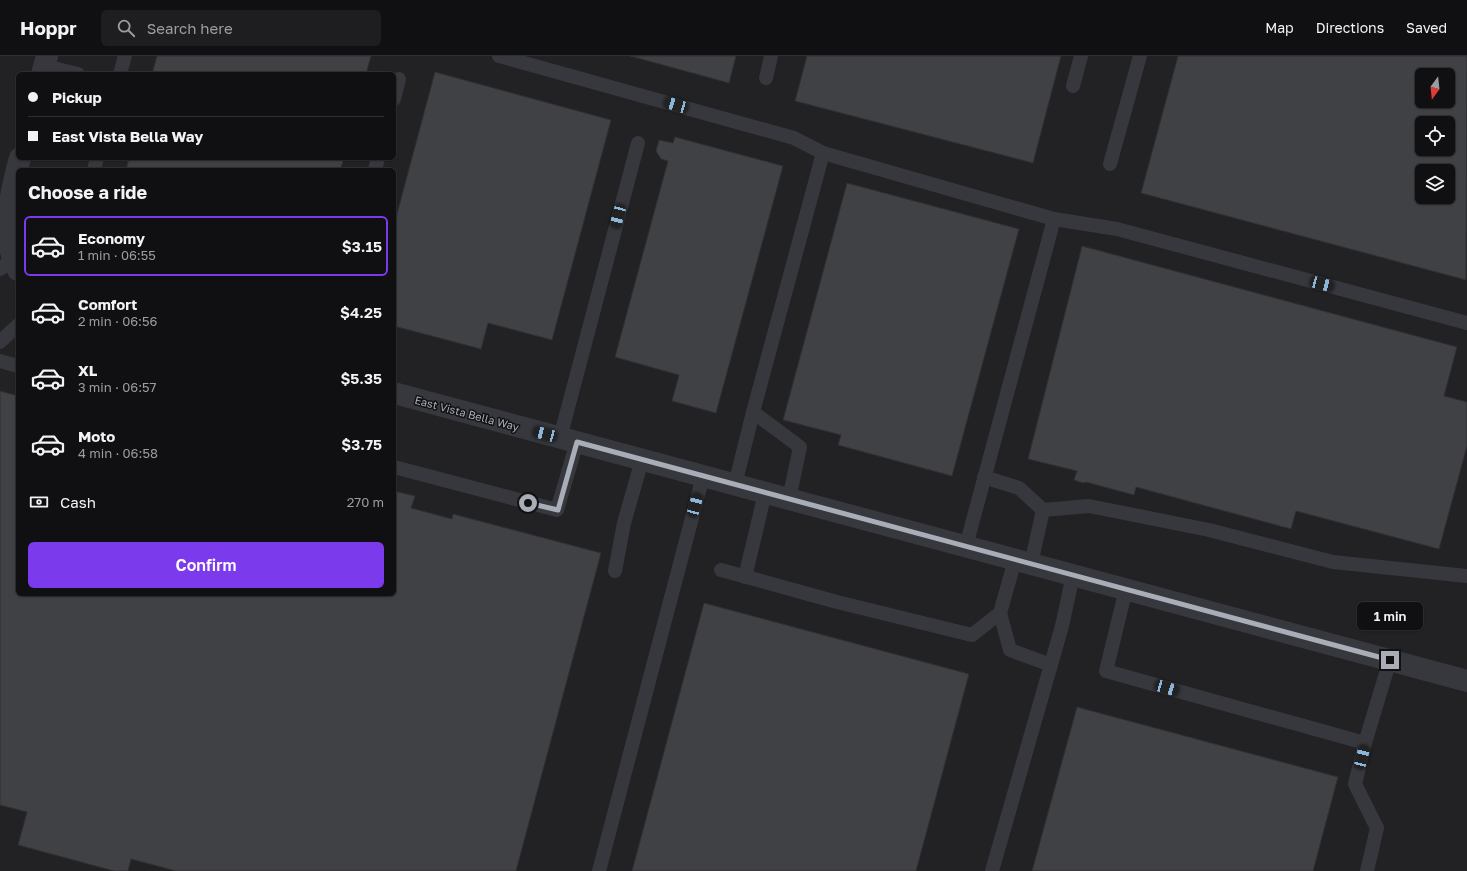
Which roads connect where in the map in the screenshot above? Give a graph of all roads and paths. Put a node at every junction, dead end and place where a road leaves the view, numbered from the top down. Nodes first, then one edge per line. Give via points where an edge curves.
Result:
1 (125, 56) edge
2 (499, 56) edge
3 (771, 56) edge
4 (1081, 56) edge
5 (1140, 56) edge
6 (45, 65) edge
7 (71, 72) edge
8 (121, 72) edge
9 (766, 78) dead end
10 (399, 79) dead end
11 (1073, 86) dead end
12 (396, 91) edge
13 (638, 143) dead end
14 (824, 153) junction
15 (1110, 164) dead end
16 (16, 178) edge
17 (13, 193) edge
18 (1054, 219) junction
19 (10, 267) edge
20 (1467, 324) edge
21 (16, 327) edge
22 (0, 342) edge
23 (0, 361) edge
24 (16, 365) edge
25 (396, 394) edge
26 (753, 412) junction
27 (569, 440) junction
28 (642, 460) junction
29 (396, 468) edge
30 (703, 476) junction
31 (984, 478) junction
32 (735, 484) junction
33 (765, 493) junction
34 (789, 499) junction
35 (1043, 510) junction
36 (966, 546) junction
37 (1023, 562) junction
38 (721, 570) dead end
39 (615, 571) dead end
40 (1073, 575) junction
41 (745, 576) junction
42 (1467, 576) edge
43 (1126, 589) junction
44 (1000, 613) junction
45 (1390, 660) junction
46 (1051, 665) junction
47 (1467, 681) edge
48 (1366, 743) junction
49 (599, 871) edge
50 (992, 871) edge
51 (1367, 871) edge

1 - 8 lane
2 - 14 lane via 794,138
3 - 9 lane
4 - 11 lane
5 - 15 lane
6 - 7 lane
10 - 12 lane
13 - 27 lane
14 - 18 lane
14 - 26 lane
16 - 17 street
17 - 19 street via 5,232
18 - 20 lane via 1117,229
18 - 31 lane
21 - 22 lane
23 - 24 lane
25 - 27 street, East Vista Bella Way
26 - 32 lane
26 - 34 lane via 800,447
27 - 28 street, East Vista Bella Way
27 - 29 lane via 558,510
28 - 30 street, East Vista Bella Way
28 - 39 lane via 624,523
30 - 32 street, East Vista Bella Way
30 - 49 lane
31 - 35 lane via 1019,488
31 - 36 lane
32 - 33 street, East Vista Bella Way
33 - 34 street, East Vista Bella Way
33 - 41 lane
34 - 36 street, East Vista Bella Way
35 - 37 lane
35 - 42 lane via 1089,506 1209,530 1334,562
36 - 37 street, East Vista Bella Way
37 - 40 street, East Vista Bella Way
37 - 44 lane
38 - 41 lane
40 - 43 street, East Vista Bella Way
40 - 46 lane
41 - 44 lane via 837,602 972,634
43 - 45 street, East Vista Bella Way
43 - 48 lane via 1106,671
44 - 46 lane via 1010,650
45 - 47 street, East Vista Bella Way
45 - 48 lane
46 - 50 lane
48 - 51 lane via 1355,784 1377,828

